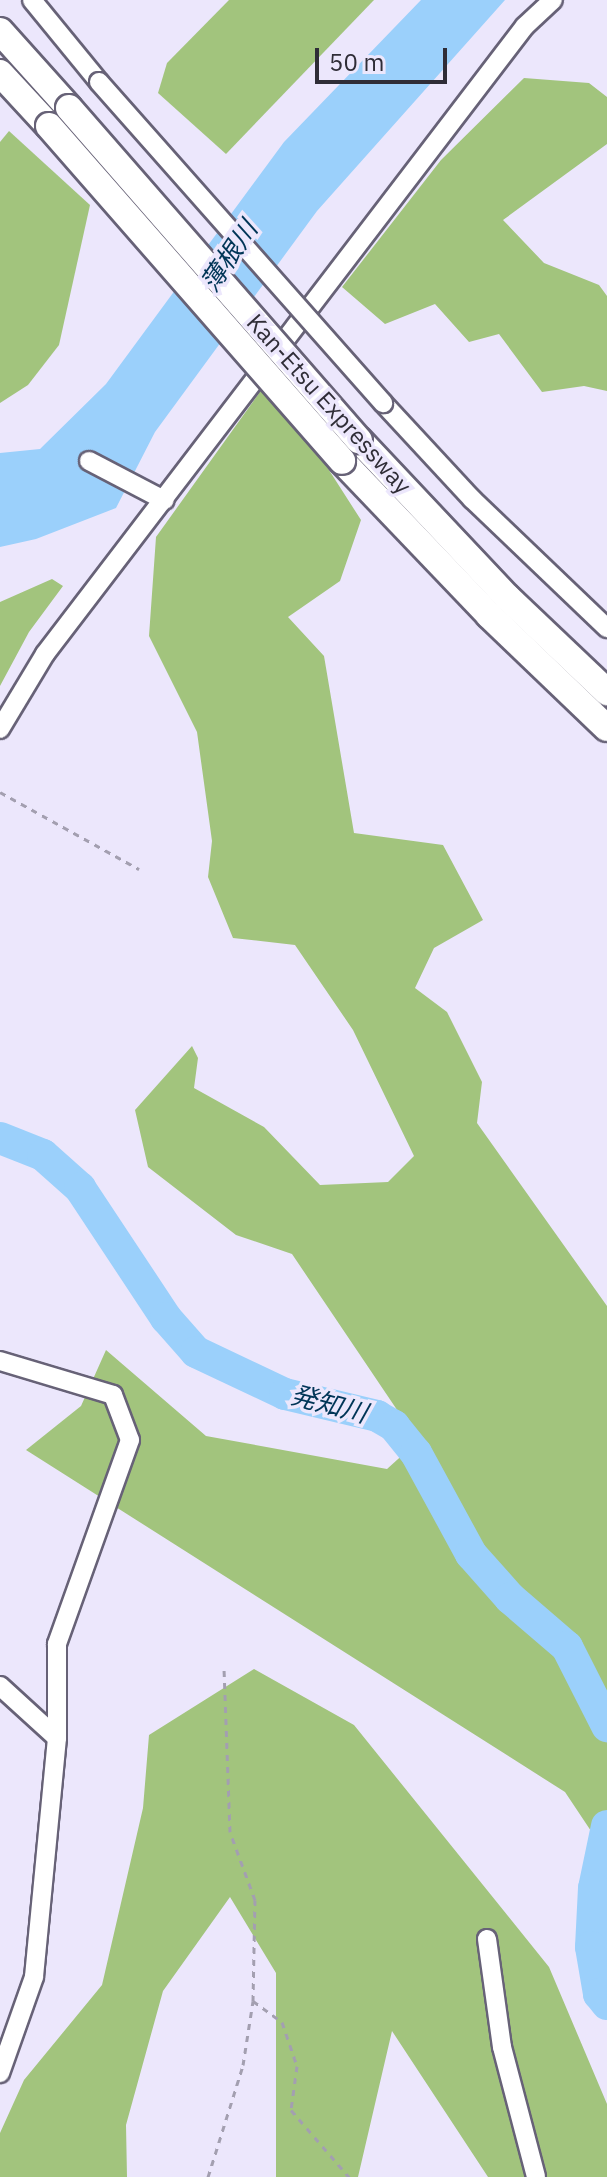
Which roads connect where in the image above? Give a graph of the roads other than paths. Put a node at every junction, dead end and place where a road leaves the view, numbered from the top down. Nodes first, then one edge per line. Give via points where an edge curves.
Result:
1 (32, 0) edge
2 (553, 0) edge
3 (0, 31) edge
4 (0, 73) edge
5 (89, 461) dead end
6 (164, 500) junction
7 (607, 628) edge
8 (607, 692) edge
9 (607, 728) edge
10 (0, 729) edge
11 (0, 1361) edge
12 (0, 1686) edge
13 (57, 1738) junction
14 (487, 1939) dead end
15 (0, 2073) edge
16 (536, 2177) edge

1 - 7 street, bridge via 383,403 472,499
2 - 6 street via 525,26
3 - 8 highway, Kan-Etsu Expressway, bridge via 444,533
4 - 9 highway, Kan-Etsu Expressway, bridge via 342,461 489,615
5 - 6 street
6 - 10 street via 45,654
11 - 13 street via 99,1387 113,1395 128,1424 130,1440 57,1644
12 - 13 street
13 - 15 street via 34,1977
14 - 16 street via 502,2047

